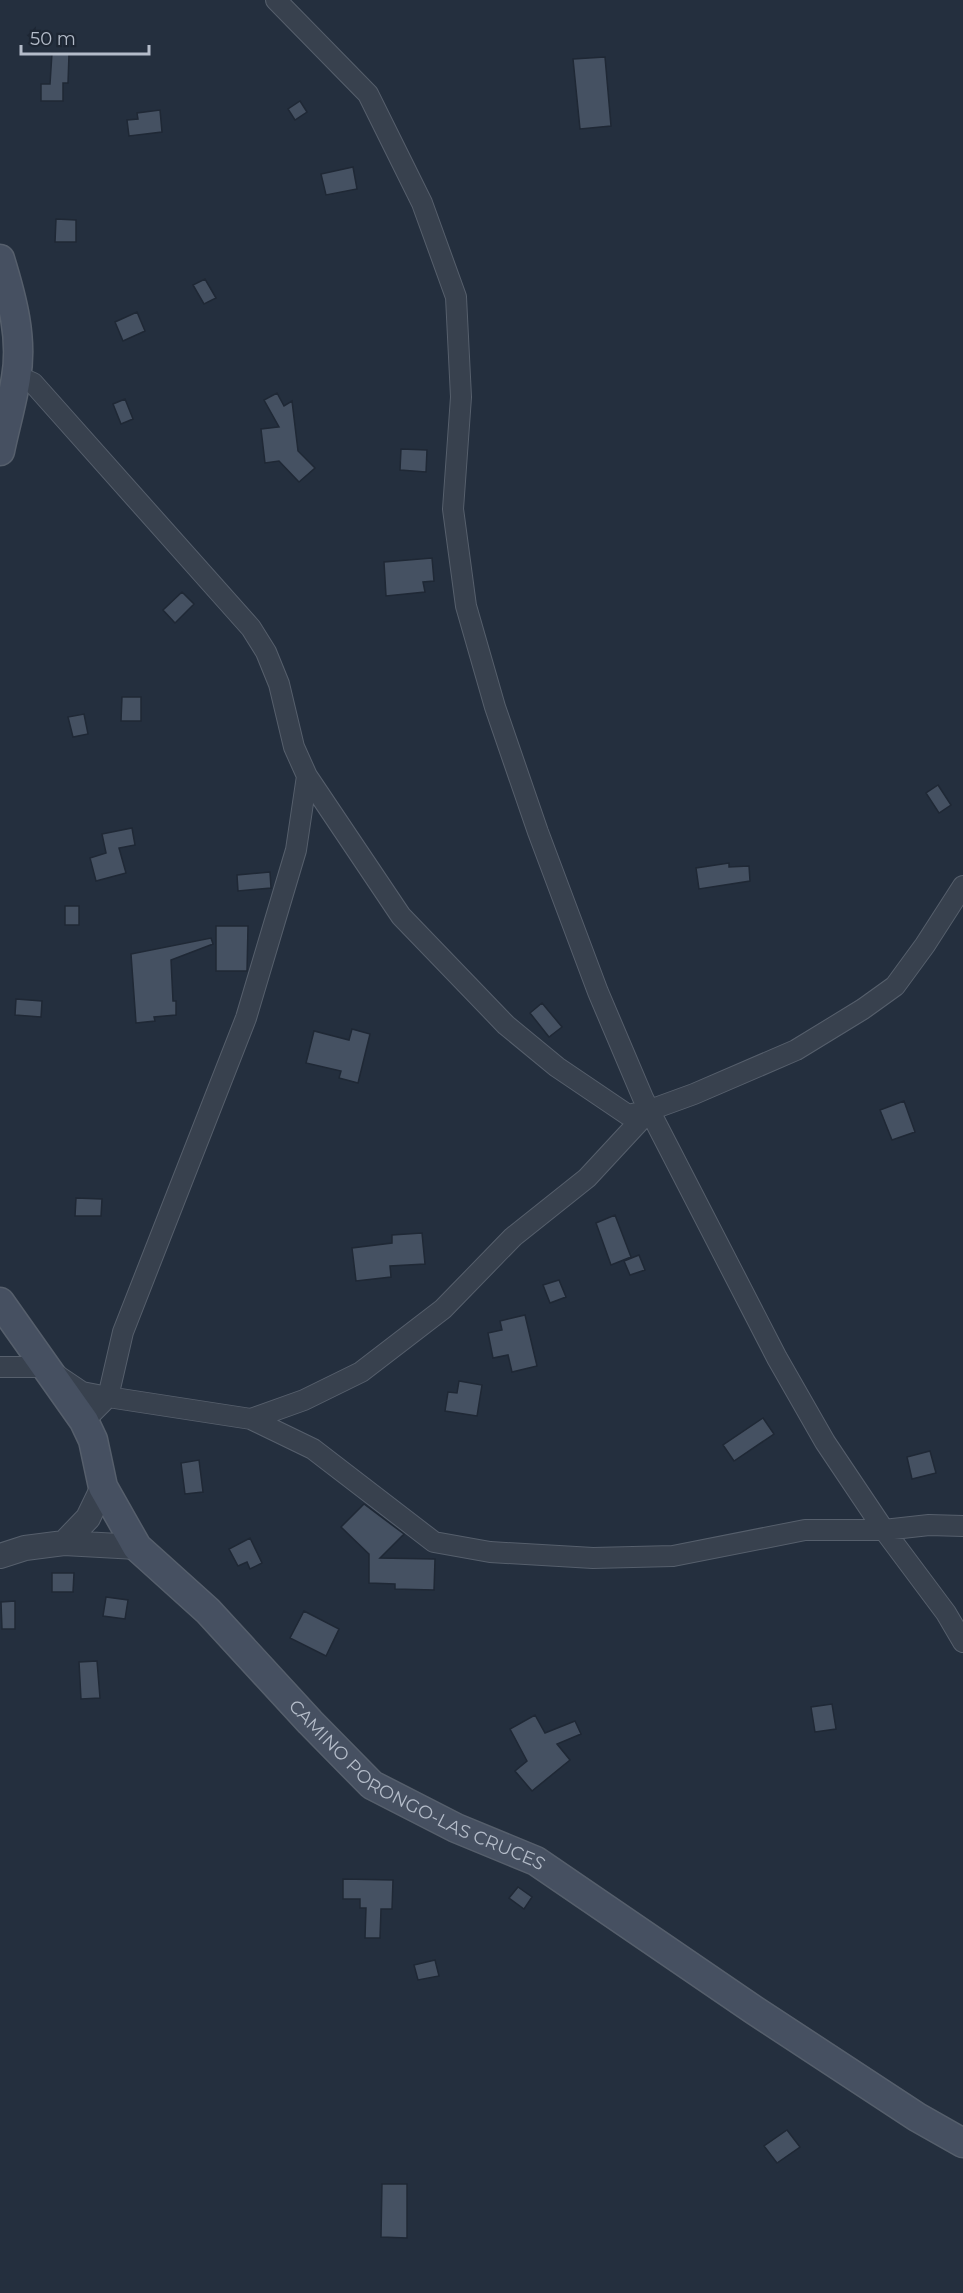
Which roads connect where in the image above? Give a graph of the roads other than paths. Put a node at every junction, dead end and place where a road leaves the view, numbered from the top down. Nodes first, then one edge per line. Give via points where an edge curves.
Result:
1 (276, 0) edge
2 (0, 259) edge
3 (16, 376) junction
4 (0, 451) edge
5 (307, 776) junction
6 (963, 886) edge
7 (650, 1110) junction
8 (0, 1302) edge
9 (0, 1367) edge
10 (45, 1367) junction
11 (108, 1397) junction
12 (251, 1419) junction
13 (84, 1421) junction
14 (103, 1487) junction
15 (963, 1526) edge
16 (884, 1530) junction
17 (64, 1543) junction
18 (137, 1547) junction
19 (0, 1556) edge
20 (963, 1642) edge
21 (963, 2143) edge

1 - 7 street via 368,94 422,203 456,297 461,397 453,509 466,606 495,707 538,832 598,992
2 - 3 main road via 18,336
3 - 4 main road
3 - 5 street via 33,383 251,628 279,684 294,747
5 - 7 street via 401,916 507,1025 556,1067 628,1115
5 - 11 street via 296,849 246,1018 123,1332
6 - 7 street via 925,945 887,992 796,1050
7 - 12 street via 587,1178 513,1238 434,1316 361,1372 304,1400
7 - 16 street via 777,1358 825,1442
8 - 10 main road, CAMINO PORONGO-LAS CRUCES
9 - 10 street
10 - 11 street via 82,1392
10 - 13 main road, CAMINO PORONGO-LAS CRUCES
11 - 12 street
11 - 13 street
12 - 16 street via 314,1449 434,1542 490,1552 593,1558 673,1556 805,1530
13 - 14 main road, CAMINO PORONGO-LAS CRUCES via 93,1440
14 - 17 street via 88,1518
14 - 18 main road, CAMINO PORONGO-LAS CRUCES
15 - 16 street
16 - 20 street
17 - 18 street
17 - 19 street
18 - 21 main road, CAMINO PORONGO-LAS CRUCES via 208,1611 372,1785 456,1828 536,1861 764,2016

